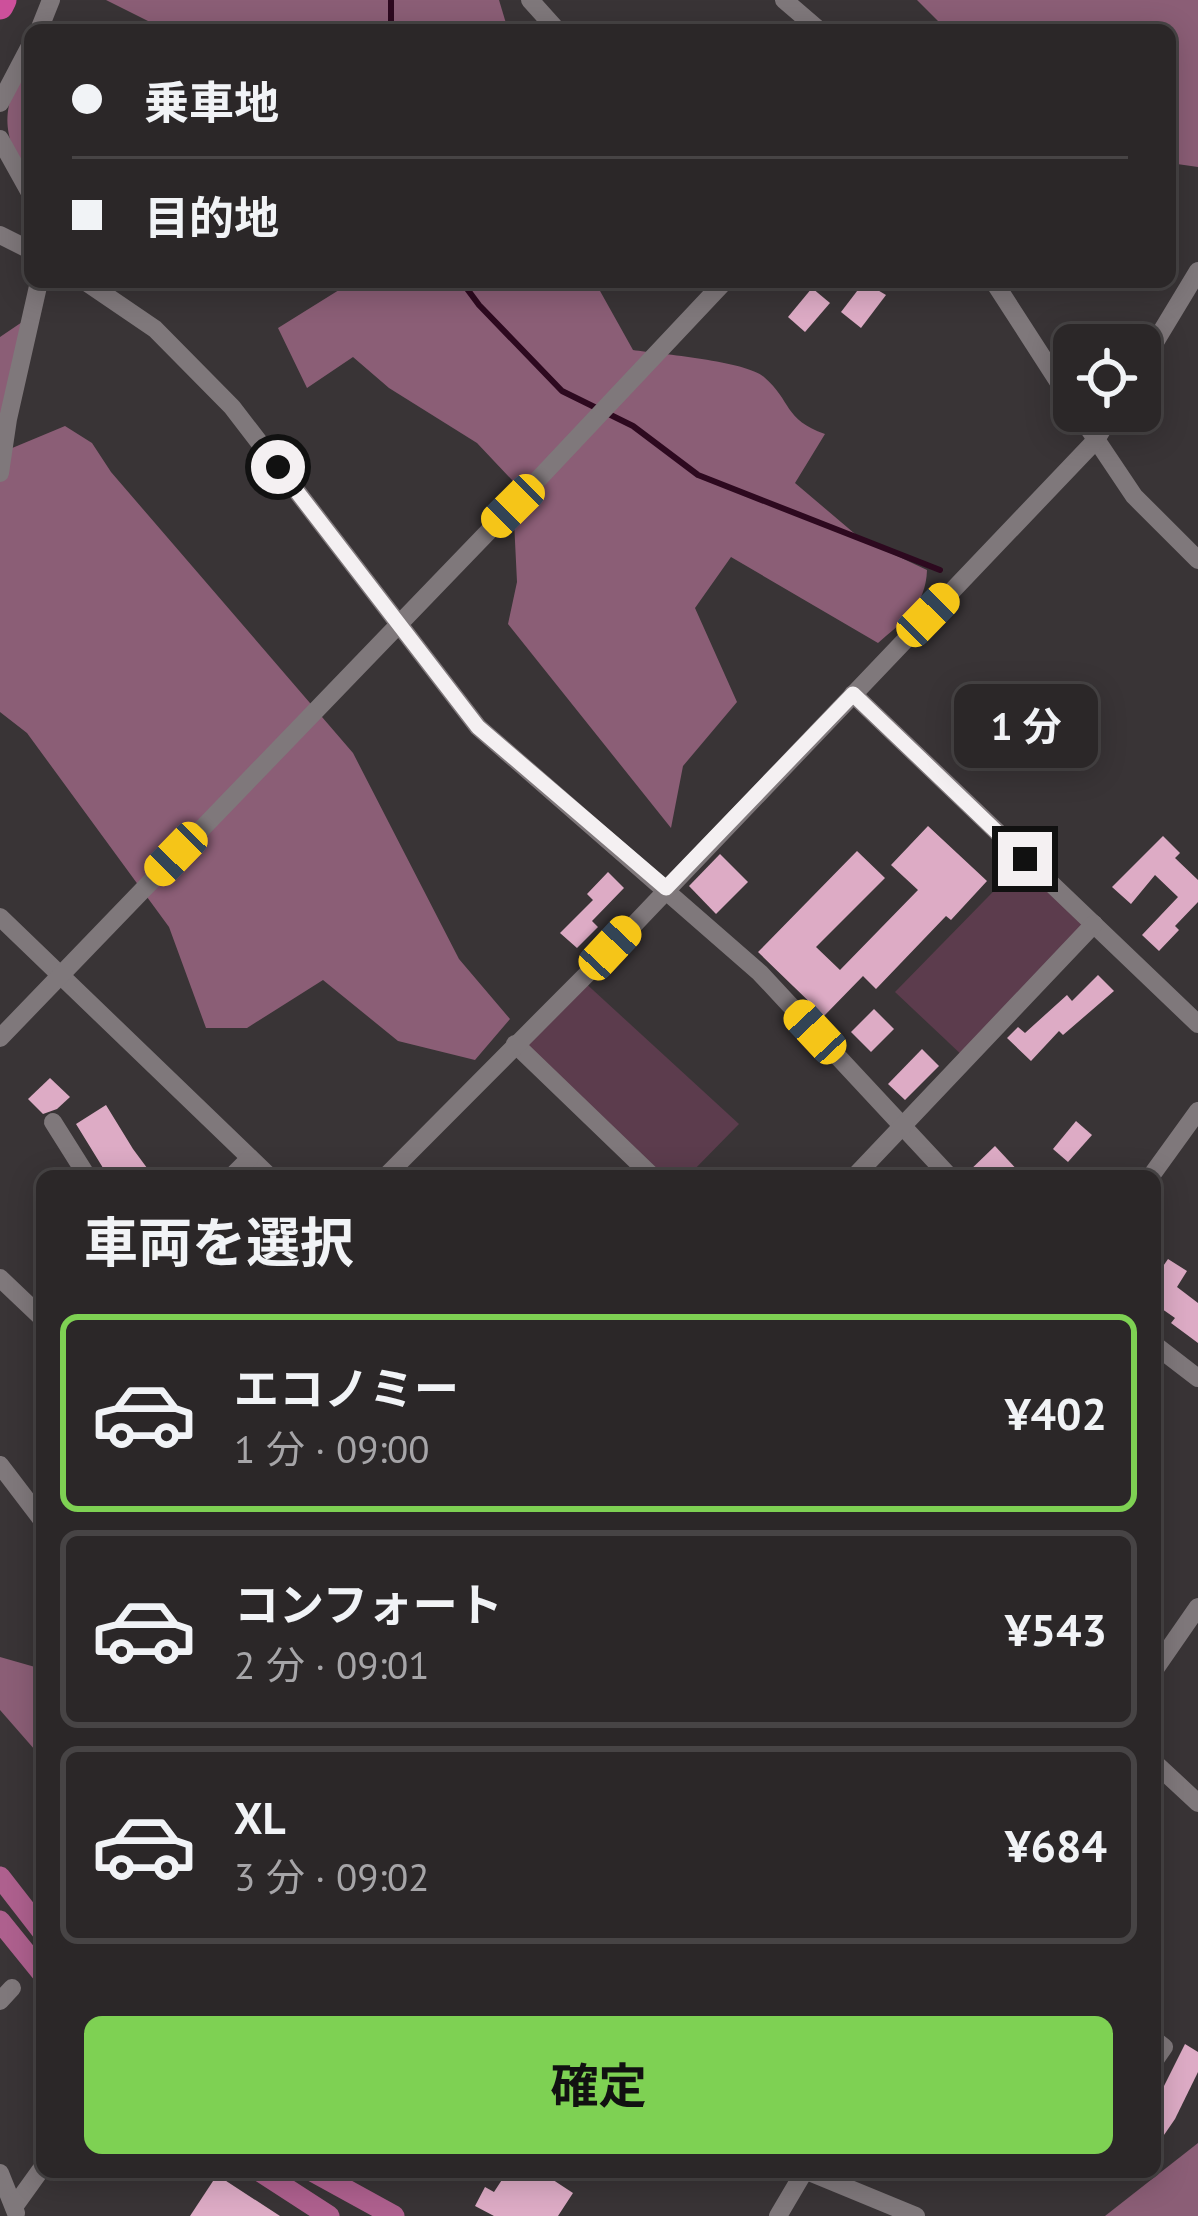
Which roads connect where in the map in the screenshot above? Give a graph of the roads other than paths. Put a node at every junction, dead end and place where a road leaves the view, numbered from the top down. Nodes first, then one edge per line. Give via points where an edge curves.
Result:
1 (530, 0) edge
2 (784, 0) edge
3 (551, 24) edge
4 (812, 24) edge
5 (24, 57) edge
6 (0, 103) edge
7 (0, 139) edge
8 (24, 182) edge
9 (1198, 271) edge
10 (38, 288) edge
11 (95, 288) edge
12 (718, 288) edge
13 (998, 288) edge
14 (1161, 332) edge
15 (1053, 373) edge
16 (1091, 432) edge
17 (1101, 432) edge
18 (1096, 440) junction
19 (0, 473) edge
20 (1198, 560) edge
21 (396, 623) junction
22 (853, 694) junction
23 (666, 888) junction
24 (0, 917) edge
25 (1094, 924) junction
26 (60, 975) junction
27 (1198, 1024) edge
28 (0, 1038) edge
29 (515, 1044) junction
30 (1198, 1111) edge
31 (53, 1122) dead end
32 (903, 1126) junction
33 (250, 1158) junction
34 (83, 1170) edge
35 (238, 1170) edge
36 (263, 1170) edge
37 (392, 1170) edge
38 (646, 1170) edge
39 (861, 1170) edge
40 (943, 1170) edge
41 (1155, 1170) edge
42 (0, 1278) edge
43 (36, 1312) edge
44 (1161, 1350) edge
45 (1198, 1378) edge
46 (0, 1465) edge
47 (36, 1512) edge
48 (1198, 1607) edge
49 (1161, 1657) edge
50 (1161, 1769) edge
51 (1198, 1803) edge
52 (0, 1877) edge
53 (0, 1921) edge
54 (36, 1923) edge
55 (36, 1966) edge
56 (0, 2173) edge
57 (36, 2178) edge
58 (270, 2178) edge
59 (325, 2178) edge
60 (802, 2178) edge
61 (821, 2178) edge
62 (16, 2211) edge
63 (329, 2216) edge
64 (394, 2216) edge
65 (778, 2216) edge
66 (916, 2216) edge

1 - 3 street
2 - 4 street
5 - 6 street
7 - 8 street
9 - 14 street
10 - 19 street
11 - 21 street via 196,366
12 - 21 street
13 - 15 street
16 - 18 street
17 - 18 street
18 - 20 street via 1134,496
18 - 22 street
21 - 23 street via 478,727
21 - 26 street
22 - 23 street
22 - 25 street
23 - 29 street
23 - 32 street via 760,973
24 - 26 street
25 - 27 street
25 - 32 street
26 - 28 street
26 - 33 street
29 - 37 street
29 - 38 street
30 - 41 street
31 - 34 street
32 - 39 street
32 - 40 street
33 - 35 street
33 - 36 street
42 - 43 street
44 - 45 street
46 - 47 street
48 - 49 street
50 - 51 street
52 - 54 main road
53 - 55 main road
56 - 62 street
57 - 62 street
58 - 63 main road
59 - 64 main road
60 - 65 street
61 - 66 street

